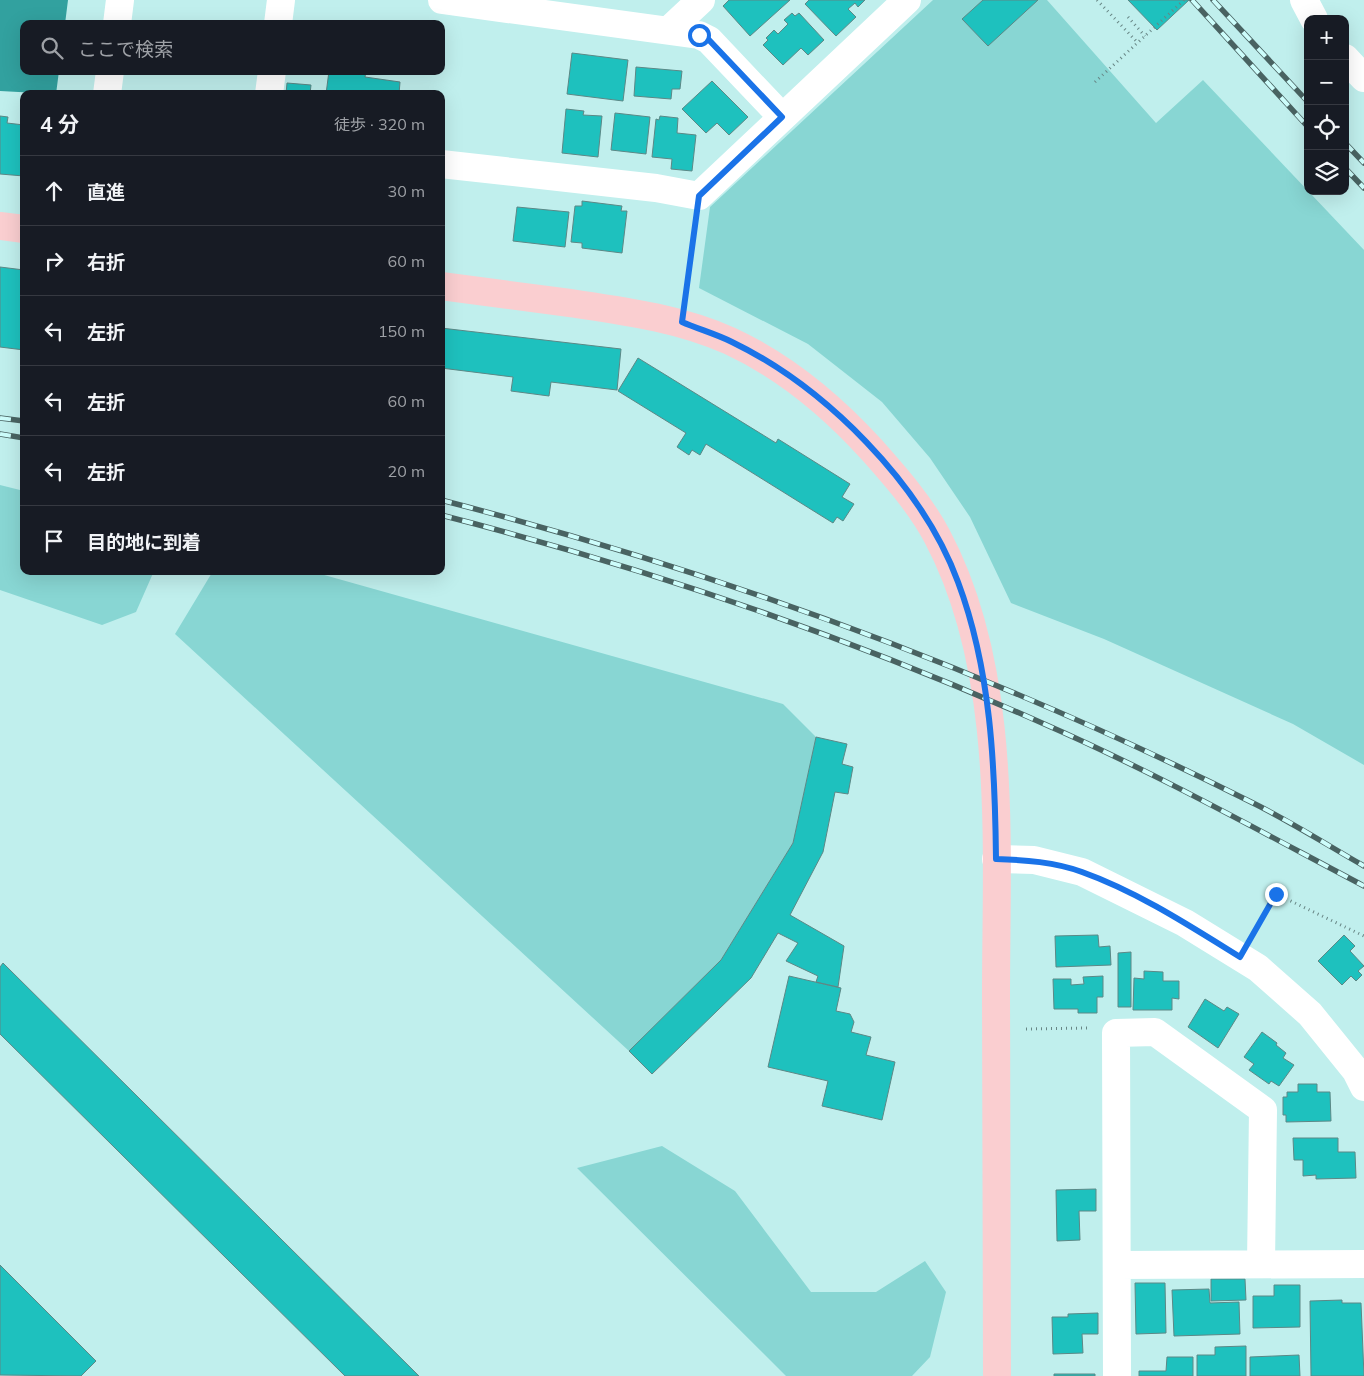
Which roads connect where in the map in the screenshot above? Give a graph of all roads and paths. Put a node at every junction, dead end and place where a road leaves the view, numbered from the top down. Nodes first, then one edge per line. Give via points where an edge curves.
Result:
1 (120, 0) edge
2 (281, 0) edge
3 (442, 0) edge
4 (701, 0) edge
5 (907, 0) edge
6 (1097, 0) edge
7 (1184, 0) edge
8 (1304, 0) edge
9 (561, 8) edge
10 (1312, 15) edge
11 (1128, 17) dead end
12 (118, 20) edge
13 (278, 20) edge
14 (669, 30) junction
15 (1145, 36) junction
16 (1138, 43) junction
17 (1347, 60) edge
18 (109, 75) edge
19 (271, 75) edge
20 (1364, 78) edge
21 (1095, 82) dead end
22 (108, 90) edge
23 (270, 90) edge
24 (782, 117) junction
25 (445, 164) edge
26 (699, 196) junction
27 (0, 226) edge
28 (20, 228) edge
29 (445, 287) edge
30 (682, 322) junction
31 (996, 859) junction
32 (1364, 936) edge
33 (1240, 957) junction
34 (1026, 1029) dead end
35 (1116, 1033) junction
36 (1364, 1087) edge
37 (1261, 1264) junction
38 (1364, 1264) edge
39 (1118, 1265) junction
40 (997, 1376) edge
41 (1117, 1376) edge

1 - 12 street
2 - 13 street
3 - 9 street
4 - 14 street
5 - 24 street
6 - 16 path
7 - 15 path
8 - 10 street
9 - 14 street
11 - 15 path
14 - 24 street via 709,40
15 - 16 path
16 - 21 path
17 - 20 street
18 - 22 street
19 - 23 street
24 - 26 street
25 - 26 street via 656,188
26 - 30 path
27 - 28 main road
29 - 30 main road
30 - 31 main road via 732,342 795,380 848,423 898,480 936,533 958,582 973,632 984,688 992,742
31 - 33 street via 1034,860 1082,872 1185,923
31 - 40 main road
32 - 33 path via 1276,894
33 - 36 street via 1258,968 1310,1014 1356,1071
34 - 35 path via 1097,1028
35 - 37 street via 1155,1032 1263,1110
35 - 39 street
37 - 38 street
37 - 39 street
39 - 41 street

